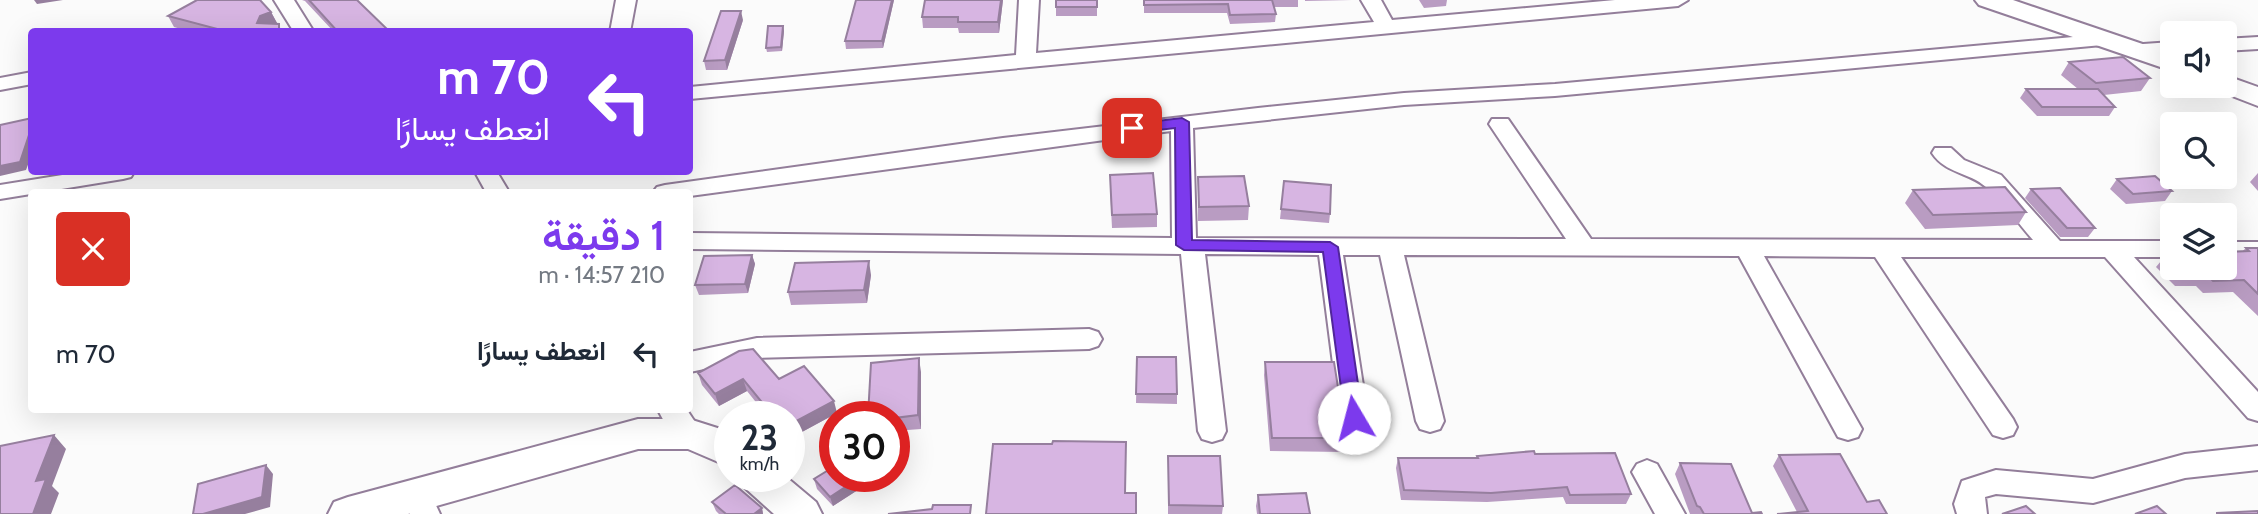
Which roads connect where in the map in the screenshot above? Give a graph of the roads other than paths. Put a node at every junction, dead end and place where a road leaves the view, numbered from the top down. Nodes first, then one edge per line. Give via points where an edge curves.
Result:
1 (284, 0) edge
2 (625, 0) edge
3 (1029, 0) edge
4 (1371, 0) edge
5 (1678, 0) edge
6 (1988, 0) edge
7 (1386, 26) junction
8 (301, 28) edge
9 (621, 28) edge
10 (2106, 40) junction
11 (2258, 43) edge
12 (2237, 44) edge
13 (2160, 48) edge
14 (2136, 49) junction
15 (2160, 58) edge
16 (1026, 60) junction
17 (28, 79) edge
18 (0, 84) edge
19 (2237, 88) edge
20 (693, 93) edge
21 (2258, 97) edge
22 (1182, 122) junction
23 (1500, 124) dead end
24 (1943, 153) dead end
25 (105, 175) edge
26 (687, 189) edge
27 (0, 192) edge
28 (693, 241) edge
29 (1188, 245) junction
30 (1330, 247) junction
31 (1390, 247) junction
32 (1584, 248) junction
33 (1747, 248) junction
34 (1882, 248) junction
35 (2054, 248) junction
36 (2112, 249) junction
37 (2160, 249) edge
38 (2237, 250) edge
39 (2258, 250) edge
40 (1088, 339) dead end
41 (693, 361) edge
42 (2258, 410) edge
43 (1354, 418) dead end
44 (1430, 421) dead end
45 (680, 422) edge
46 (2003, 427) dead end
47 (1848, 429) dead end
48 (1212, 431) dead end
49 (714, 442) edge
50 (2258, 458) edge
51 (1647, 472) dead end
52 (777, 492) edge
53 (421, 504) edge
54 (348, 514) edge
55 (802, 514) edge
56 (1670, 514) edge
57 (1972, 514) edge

1 - 8 street
2 - 9 street
3 - 16 street
4 - 7 street
5 - 7 street
6 - 10 street
7 - 16 street
10 - 14 street
10 - 22 street
11 - 12 street
13 - 14 street
14 - 15 street
16 - 20 street
17 - 18 street
19 - 21 street
22 - 26 street
22 - 29 street
23 - 32 street
24 - 35 street via 1956,165 1993,180
25 - 27 street
28 - 29 street
29 - 30 street
29 - 48 street
30 - 31 street
30 - 43 street
31 - 32 street
31 - 44 street
32 - 33 street
33 - 34 street
33 - 47 street
34 - 35 street
34 - 46 street
35 - 36 street
36 - 37 street
36 - 42 street
38 - 39 street
40 - 41 street via 757,348
45 - 49 street
45 - 53 street
50 - 57 street via 2190,465 2110,489 1983,482 1972,491
51 - 56 street
52 - 55 street
53 - 54 street

